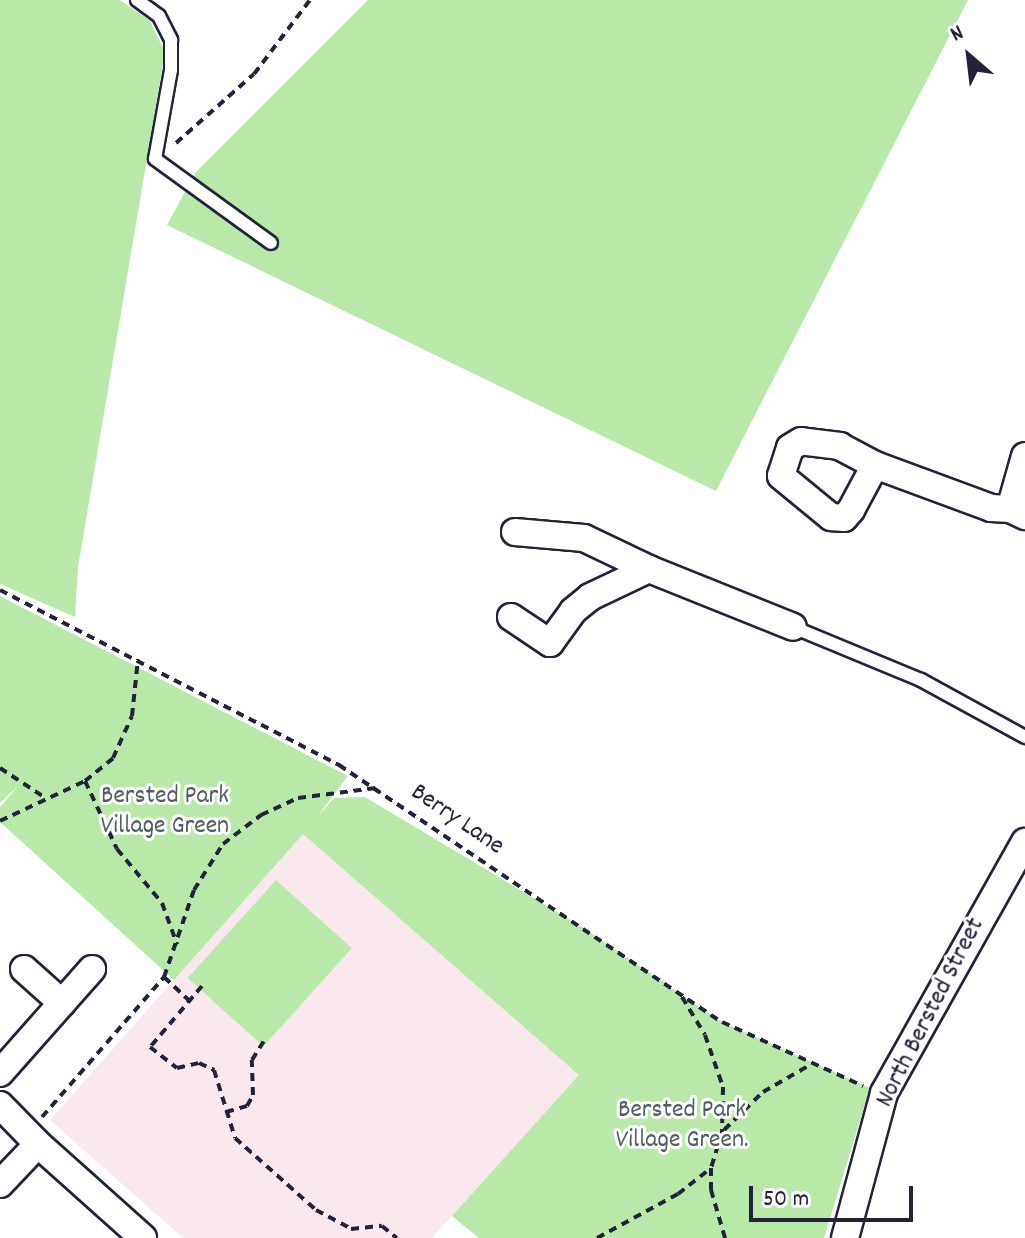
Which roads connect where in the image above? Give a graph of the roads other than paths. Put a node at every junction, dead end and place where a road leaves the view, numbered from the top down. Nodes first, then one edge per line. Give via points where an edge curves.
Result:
1 (137, 0) edge
2 (271, 243) dead end
3 (1025, 456) edge
4 (875, 465) dead end
5 (1017, 512) edge
6 (515, 532) dead end
7 (649, 569) junction
8 (511, 617) dead end
9 (793, 627) joint
10 (1025, 737) edge
11 (1025, 842) edge
12 (1014, 879) edge
13 (24, 969) dead end
14 (92, 969) dead end
15 (62, 1003) junction
16 (0, 1073) edge
17 (0, 1105) edge
18 (38, 1144) junction
19 (0, 1184) edge
20 (143, 1238) edge
21 (845, 1238) edge

1 - 2 lane via 159,16 171,40 155,159
3 - 5 street
4 - 5 street via 991,508
6 - 7 street via 584,538
7 - 8 street via 590,597 550,643
7 - 9 street
9 - 10 lane via 921,680
11 - 12 street, North Bersted Street
12 - 21 street, North Bersted Street via 884,1093
13 - 15 street
14 - 15 street
15 - 16 street
17 - 18 street
18 - 19 street
18 - 20 street

